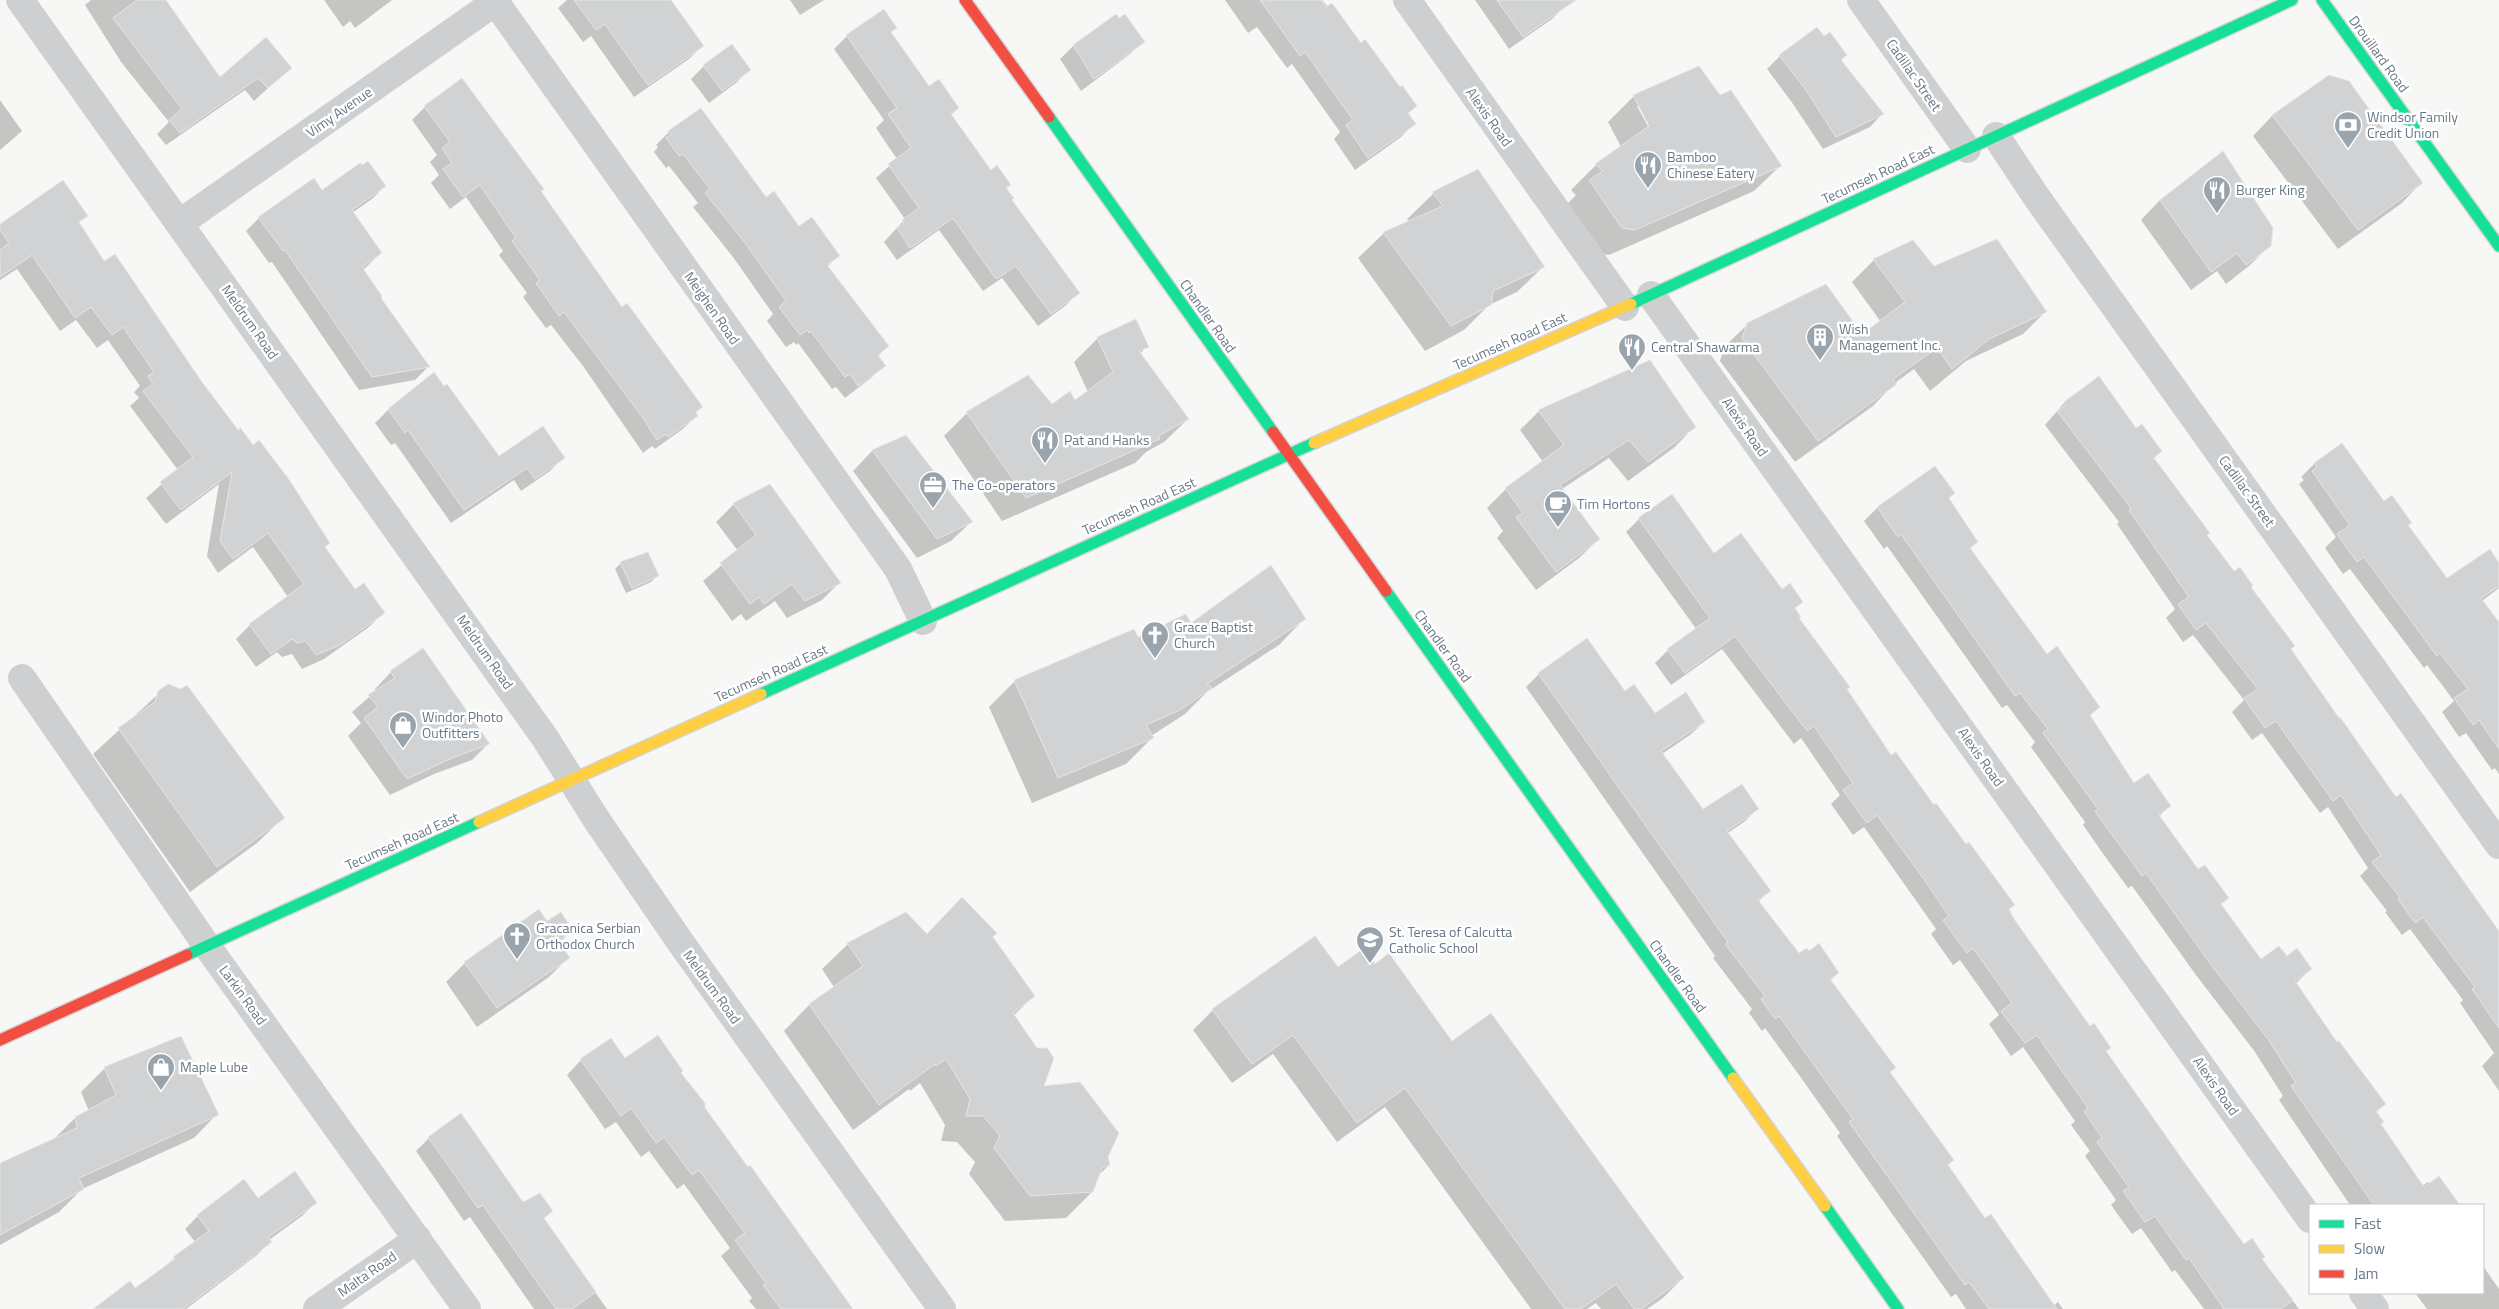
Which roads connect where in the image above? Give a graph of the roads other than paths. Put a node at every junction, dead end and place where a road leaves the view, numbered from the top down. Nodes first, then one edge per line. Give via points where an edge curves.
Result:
1 (20, 0) edge
2 (965, 0) edge
3 (1406, 0) edge
4 (1861, 0) edge
5 (2292, 0) edge
6 (2322, 0) edge
7 (496, 1) edge
8 (1996, 136) junction
9 (1967, 149) junction
10 (180, 223) junction
11 (2499, 246) edge
12 (1651, 295) junction
13 (1624, 307) junction
14 (1288, 454) junction
15 (922, 621) junction
16 (22, 678) dead end
17 (571, 780) junction
18 (2499, 844) edge
19 (207, 946) junction
20 (0, 1040) edge
21 (2309, 1217) edge
22 (418, 1239) junction
23 (2364, 1294) edge
24 (317, 1309) edge
25 (468, 1309) edge
26 (942, 1309) edge
27 (1898, 1309) edge
28 (2375, 1309) edge

1 - 10 street, Meldrum Road
2 - 14 main road, Chandler Road
3 - 13 street, Alexis Road
4 - 9 street, Cadillac Street
5 - 8 main road, Tecumseh Road East
6 - 11 main road, Drouillard Road
7 - 10 street, Vimy Avenue
7 - 15 street, Meighen Road via 898,569
8 - 9 main road, Tecumseh Road East
8 - 18 street, Cadillac Street
9 - 12 main road, Tecumseh Road East
10 - 17 street, Meldrum Road via 534,722
12 - 13 main road, Tecumseh Road East
12 - 21 street, Alexis Road
13 - 14 main road, Tecumseh Road East
14 - 15 main road, Tecumseh Road East
14 - 27 main road, Chandler Road
15 - 17 main road, Tecumseh Road East
16 - 19 street, Larkin Road
17 - 19 main road, Tecumseh Road East
17 - 26 street, Meldrum Road via 681,944
19 - 20 main road, Tecumseh Road East
19 - 22 street, Larkin Road
22 - 24 street, Malta Road
22 - 25 street, Larkin Road
23 - 28 street

